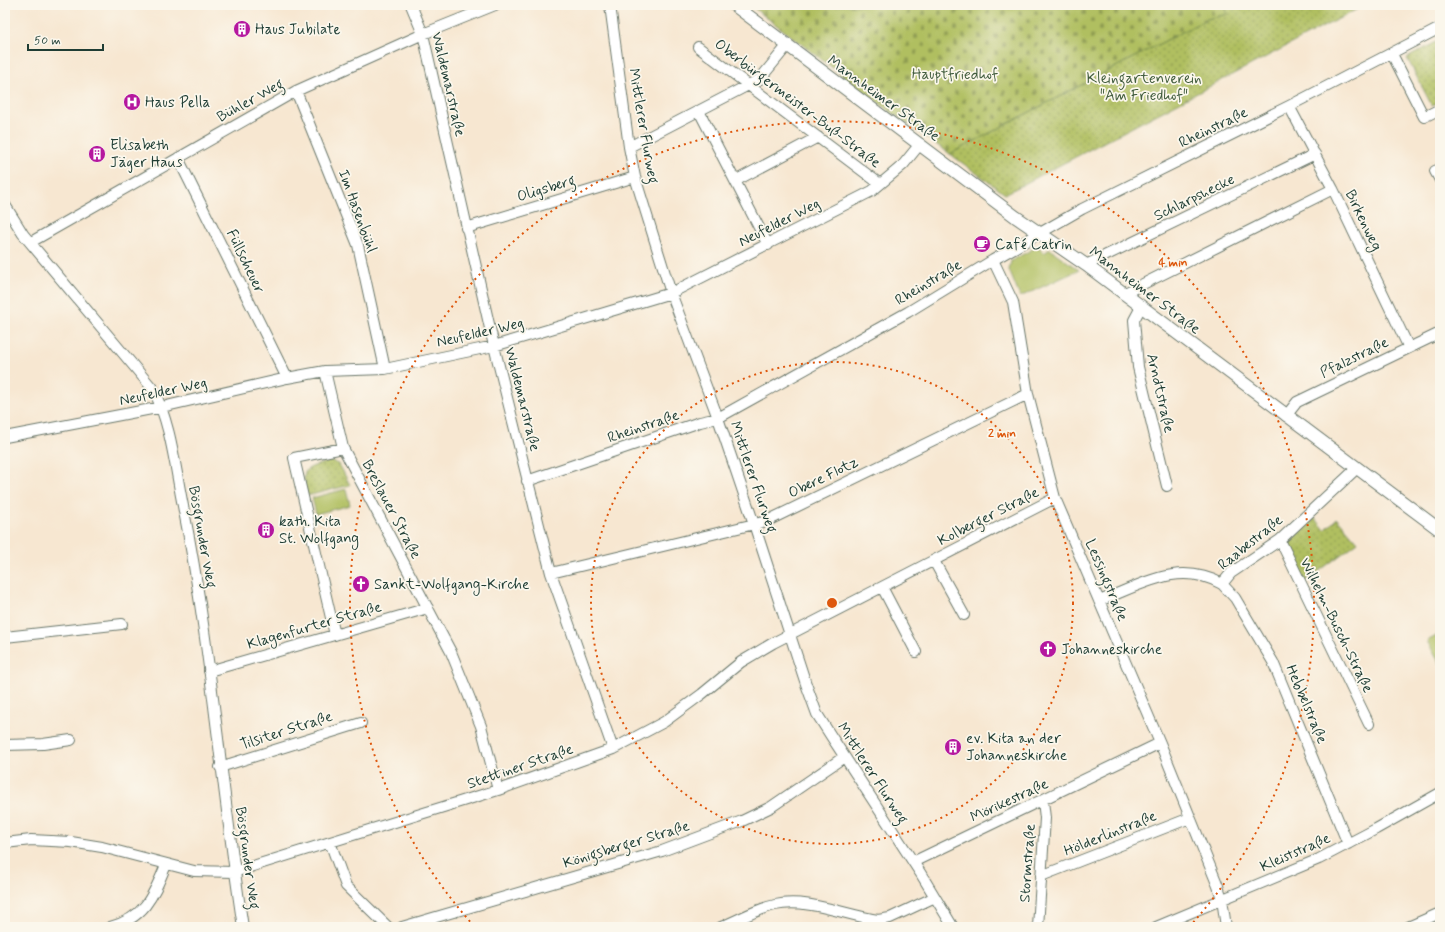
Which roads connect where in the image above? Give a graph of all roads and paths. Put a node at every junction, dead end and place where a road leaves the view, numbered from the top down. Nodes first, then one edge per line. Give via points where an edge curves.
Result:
1 (411, 5) edge
2 (495, 5) edge
3 (610, 5) edge
4 (734, 5) edge
5 (1440, 28) edge
6 (423, 34) junction
7 (787, 46) junction
8 (698, 47) dead end
9 (1392, 54) junction
10 (749, 84) junction
11 (296, 91) junction
12 (1289, 106) junction
13 (699, 111) junction
14 (1439, 112) edge
15 (818, 137) junction
16 (920, 144) junction
17 (629, 147) junction
18 (1315, 154) junction
19 (178, 158) junction
20 (1440, 169) edge
21 (635, 177) junction
22 (1440, 180) edge
23 (735, 181) junction
24 (880, 184) junction
25 (1332, 189) junction
26 (5, 205) edge
27 (466, 228) junction
28 (1040, 233) junction
29 (31, 242) junction
30 (768, 245) junction
31 (993, 260) junction
32 (1086, 265) junction
33 (671, 293) junction
34 (1123, 294) junction
35 (1141, 307) junction
36 (1440, 333) edge
37 (494, 346) junction
38 (1409, 348) junction
39 (385, 369) junction
40 (325, 371) junction
41 (287, 378) junction
42 (1028, 394) junction
43 (162, 407) junction
44 (1286, 416) junction
45 (718, 418) junction
46 (5, 437) edge
47 (343, 448) junction
48 (1357, 468) junction
49 (528, 481) junction
50 (1167, 486) dead end
51 (1056, 498) junction
52 (754, 524) junction
53 (1440, 530) edge
54 (1280, 540) junction
55 (934, 561) junction
56 (551, 573) junction
57 (1222, 584) junction
58 (882, 587) junction
59 (1100, 601) junction
60 (428, 608) junction
61 (964, 615) dead end
62 (122, 624) dead end
63 (790, 634) junction
64 (335, 635) junction
65 (5, 637) edge
66 (916, 652) dead end
67 (209, 671) junction
68 (361, 722) dead end
69 (1369, 724) dead end
70 (71, 740) dead end
71 (1160, 743) junction
72 (5, 745) edge
73 (613, 749) junction
74 (844, 757) junction
75 (220, 767) junction
76 (498, 790) junction
77 (1440, 793) edge
78 (1042, 801) junction
79 (1190, 818) junction
80 (330, 842) junction
81 (5, 843) edge
82 (1348, 844) junction
83 (913, 862) junction
84 (166, 865) junction
85 (234, 872) junction
86 (1041, 876) junction
87 (935, 897) junction
88 (1222, 899) junction
89 (1440, 913) edge
90 (889, 922) edge
91 (110, 927) edge
92 (243, 927) edge
93 (388, 927) edge
94 (402, 927) edge
95 (721, 927) edge
96 (953, 927) edge
97 (1038, 927) edge
98 (1156, 927) edge
99 (1226, 927) edge
100 (1408, 927) edge

1 - 6 street, Waldemarstraße
2 - 6 street, Bühler Weg
3 - 17 street, Mittlerer Flurweg
4 - 7 street, Mannheimer Straße
5 - 9 street, Rheinstraße
6 - 11 street, Bühler Weg
6 - 27 street, Waldemarstraße
7 - 10 street via 760,79
7 - 16 street, Mannheimer Straße
8 - 10 street, Oberbürgermeister-Buß-Straße
9 - 12 street, Rheinstraße
9 - 14 street via 1424,117
10 - 13 street
10 - 15 street, Oberbürgermeister-Buß-Straße
11 - 19 street, Bühler Weg
11 - 39 street, Im Hasenbühl via 358,245
12 - 18 street, Birkenweg
12 - 28 street, Rheinstraße via 1082,209
13 - 17 street
13 - 23 street
15 - 23 street
15 - 24 street, Oberbürgermeister-Buß-Straße
16 - 24 street, Neufelder Weg via 903,165
16 - 28 street, Mannheimer Straße
17 - 21 street, Mittlerer Flurweg
18 - 25 street, Birkenweg
18 - 32 street, Schlarpshecke
19 - 29 street, Bühler Weg
19 - 41 street, Füllscheuer
20 - 22 street via 1436,171
21 - 27 street, Oligsberg
21 - 33 street, Mittlerer Flurweg
23 - 30 street
24 - 30 street, Neufelder Weg via 872,191
25 - 34 street
25 - 38 street, Birkenweg
26 - 29 street, Bösgrunder Weg
27 - 37 street, Waldemarstraße
28 - 31 street, Rheinstraße
28 - 32 street, Mannheimer Straße
29 - 43 street, Bösgrunder Weg via 153,389
30 - 33 street, Neufelder Weg
31 - 42 street, Lessingstraße via 1013,302
31 - 45 street, Rheinstraße via 908,312
32 - 34 street, Mannheimer Straße
33 - 37 street, Neufelder Weg
33 - 45 street, Mittlerer Flurweg
34 - 35 street, Mannheimer Straße
35 - 44 street, Mannheimer Straße
35 - 50 street, Arndtstraße via 1134,320 1138,367
36 - 38 street, Pfalzstraße
37 - 39 street, Neufelder Weg
37 - 49 street, Waldemarstraße
38 - 44 street, Pfalzstraße via 1297,402
39 - 40 street, Neufelder Weg
40 - 41 street, Neufelder Weg
40 - 47 street, Breslauer Straße
41 - 43 street, Neufelder Weg
42 - 51 street, Lessingstraße
42 - 52 street, Obere Flotz via 767,521
43 - 46 street, Neufelder Weg
43 - 67 street, Bösgrunder Weg via 186,524
44 - 48 street, Mannheimer Straße
45 - 49 street, Rheinstraße
45 - 52 street, Mittlerer Flurweg
47 - 60 street, Breslauer Straße
47 - 64 street via 294,458
48 - 53 street, Mannheimer Straße
48 - 54 street, Raabestraße
49 - 56 street, Waldemarstraße
51 - 55 street, Kolberger Straße
51 - 59 street, Lessingstraße
52 - 56 street, Obere Flotz
52 - 63 street, Mittlerer Flurweg
54 - 57 street, Raabestraße via 1231,573
54 - 69 street, Wilhelm-Busch-Straße
55 - 58 street, Kolberger Straße
55 - 61 street, Kolberger Straße
56 - 73 street, Waldemarstraße
57 - 59 street, Raabestraße via 1210,577 1189,573 1171,574
57 - 82 street, Hebbelstraße via 1235,598 1273,662
58 - 63 street, Kolberger Straße
58 - 66 street
59 - 71 street, Lessingstraße
60 - 64 street, Klagenfurter Straße
60 - 76 street, Breslauer Straße via 451,652 481,726
62 - 65 street
63 - 73 street, Stettiner Straße via 740,662 664,722
63 - 74 street, Mittlerer Flurweg via 817,714
64 - 67 street, Klagenfurter Straße
67 - 75 street, Bösgrunder Weg
68 - 75 street, Tilsiter Straße
70 - 72 street
71 - 78 street, Mörikestraße
71 - 79 street, Lessingstraße
73 - 76 street, Stettiner Straße
74 - 83 street, Mittlerer Flurweg
74 - 94 street, Königsberger Straße via 771,807 742,821 662,851
75 - 85 street, Bösgrunder Weg
76 - 80 street, Stettiner Straße
77 - 82 street, Kleiststraße
78 - 83 street, Mörikestraße
78 - 86 street, Stormstraße via 1045,818
79 - 86 street, Hölderlinstraße
79 - 88 street, Lessingstraße
80 - 85 street, Stettiner Straße
80 - 93 street via 346,886
81 - 84 street, Stettiner Straße via 31,840 71,842 102,847
82 - 88 street, Kleiststraße via 1278,877
83 - 87 street, Mittlerer Flurweg
84 - 85 street, Stettiner Straße via 194,871
84 - 91 street via 152,899 139,912
85 - 92 street, Bösgrunder Weg
86 - 97 street, Stormstraße
87 - 90 street
87 - 96 street, Mittlerer Flurweg
88 - 98 street, Kleiststraße
88 - 99 street, Lessingstraße
89 - 100 street
90 - 95 street via 801,904 786,904 774,906

